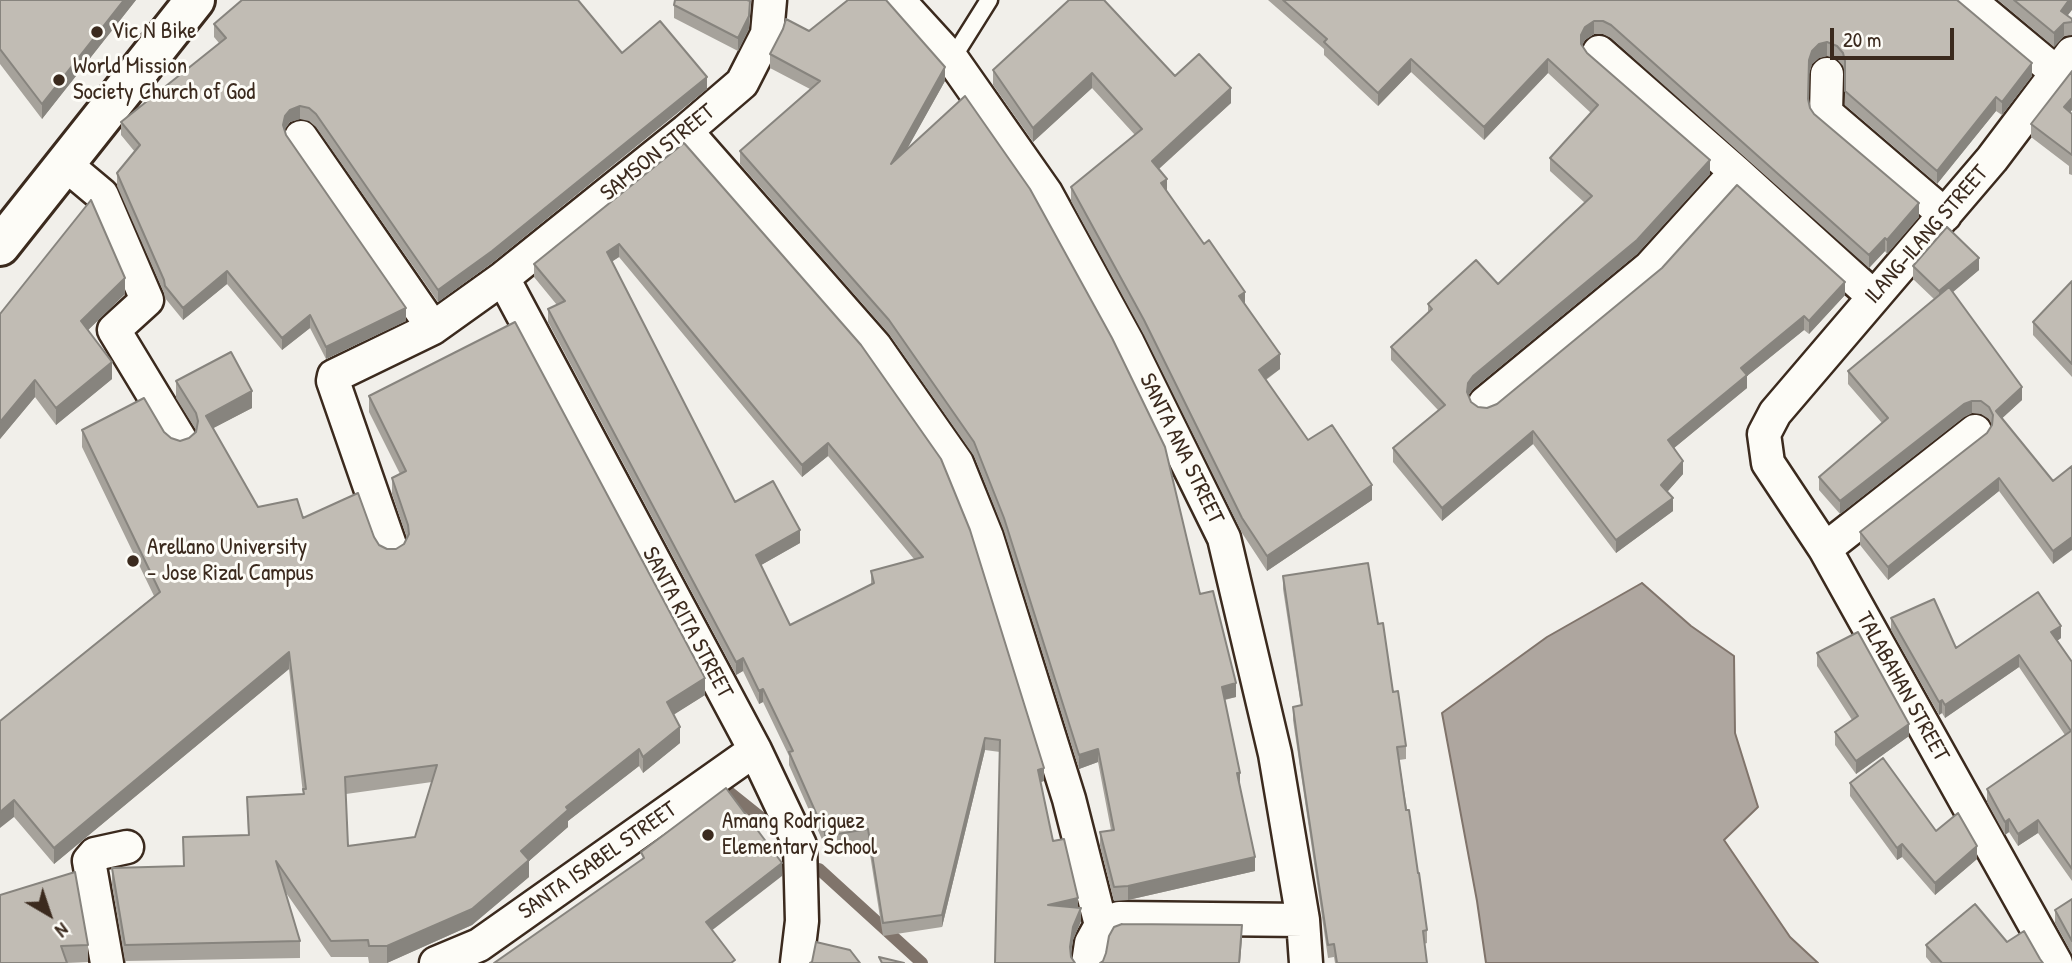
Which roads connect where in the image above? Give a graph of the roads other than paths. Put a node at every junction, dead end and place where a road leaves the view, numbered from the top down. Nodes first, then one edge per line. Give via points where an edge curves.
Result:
1 (195, 0) edge
2 (770, 0) edge
3 (898, 0) edge
4 (989, 0) edge
5 (1969, 0) edge
6 (1599, 52) dead end
7 (952, 59) junction
8 (2064, 63) edge
9 (1826, 74) dead end
10 (686, 131) junction
11 (301, 138) dead end
12 (65, 164) junction
13 (1736, 172) junction
14 (1945, 215) junction
15 (0, 246) edge
16 (509, 289) junction
17 (1874, 298) junction
18 (433, 328) junction
19 (1485, 403) dead end
20 (1775, 413) joint
21 (1975, 431) dead end
22 (180, 439) edge
23 (391, 548) edge
24 (1825, 549) junction
25 (755, 750) junction
26 (127, 847) dead end
27 (1303, 920) junction
28 (1101, 925) junction
29 (107, 963) edge
30 (436, 963) edge
31 (797, 963) edge
32 (1088, 963) edge
33 (1306, 963) edge
34 (2056, 963) edge

1 - 12 main road
2 - 10 street, SAMSON STREET via 767,34 742,83
3 - 7 street, SANTA ANA STREET
4 - 7 lane
5 - 8 street
6 - 13 street
7 - 27 street, SANTA ANA STREET via 1046,193 1128,343 1224,538 1275,754
8 - 14 street, ILANG-ILANG STREET
9 - 14 street via 1826,113
10 - 16 street, SAMSON STREET
10 - 28 street via 874,346 957,463 987,537 1069,799
11 - 18 street
12 - 15 main road
12 - 22 street via 102,195 137,276 147,300 114,330
13 - 17 street
13 - 19 street via 1650,267
14 - 17 street, ILANG-ILANG STREET
16 - 18 street, SAMSON STREET
16 - 25 street, SANTA RITA STREET
17 - 20 street, ILANG-ILANG STREET
18 - 23 street, SAMSON STREET via 334,376 333,381
20 - 24 street, TALABAHAN STREET via 1764,434 1768,463
21 - 24 street
24 - 34 street, TALABAHAN STREET
25 - 30 street, SANTA ISABEL STREET via 479,945
25 - 31 street, SANTA RITA STREET via 800,845 802,921
26 - 29 street via 95,854 89,861
27 - 28 street via 1119,918
27 - 33 street, SANTA ANA STREET
28 - 32 street via 1091,943

